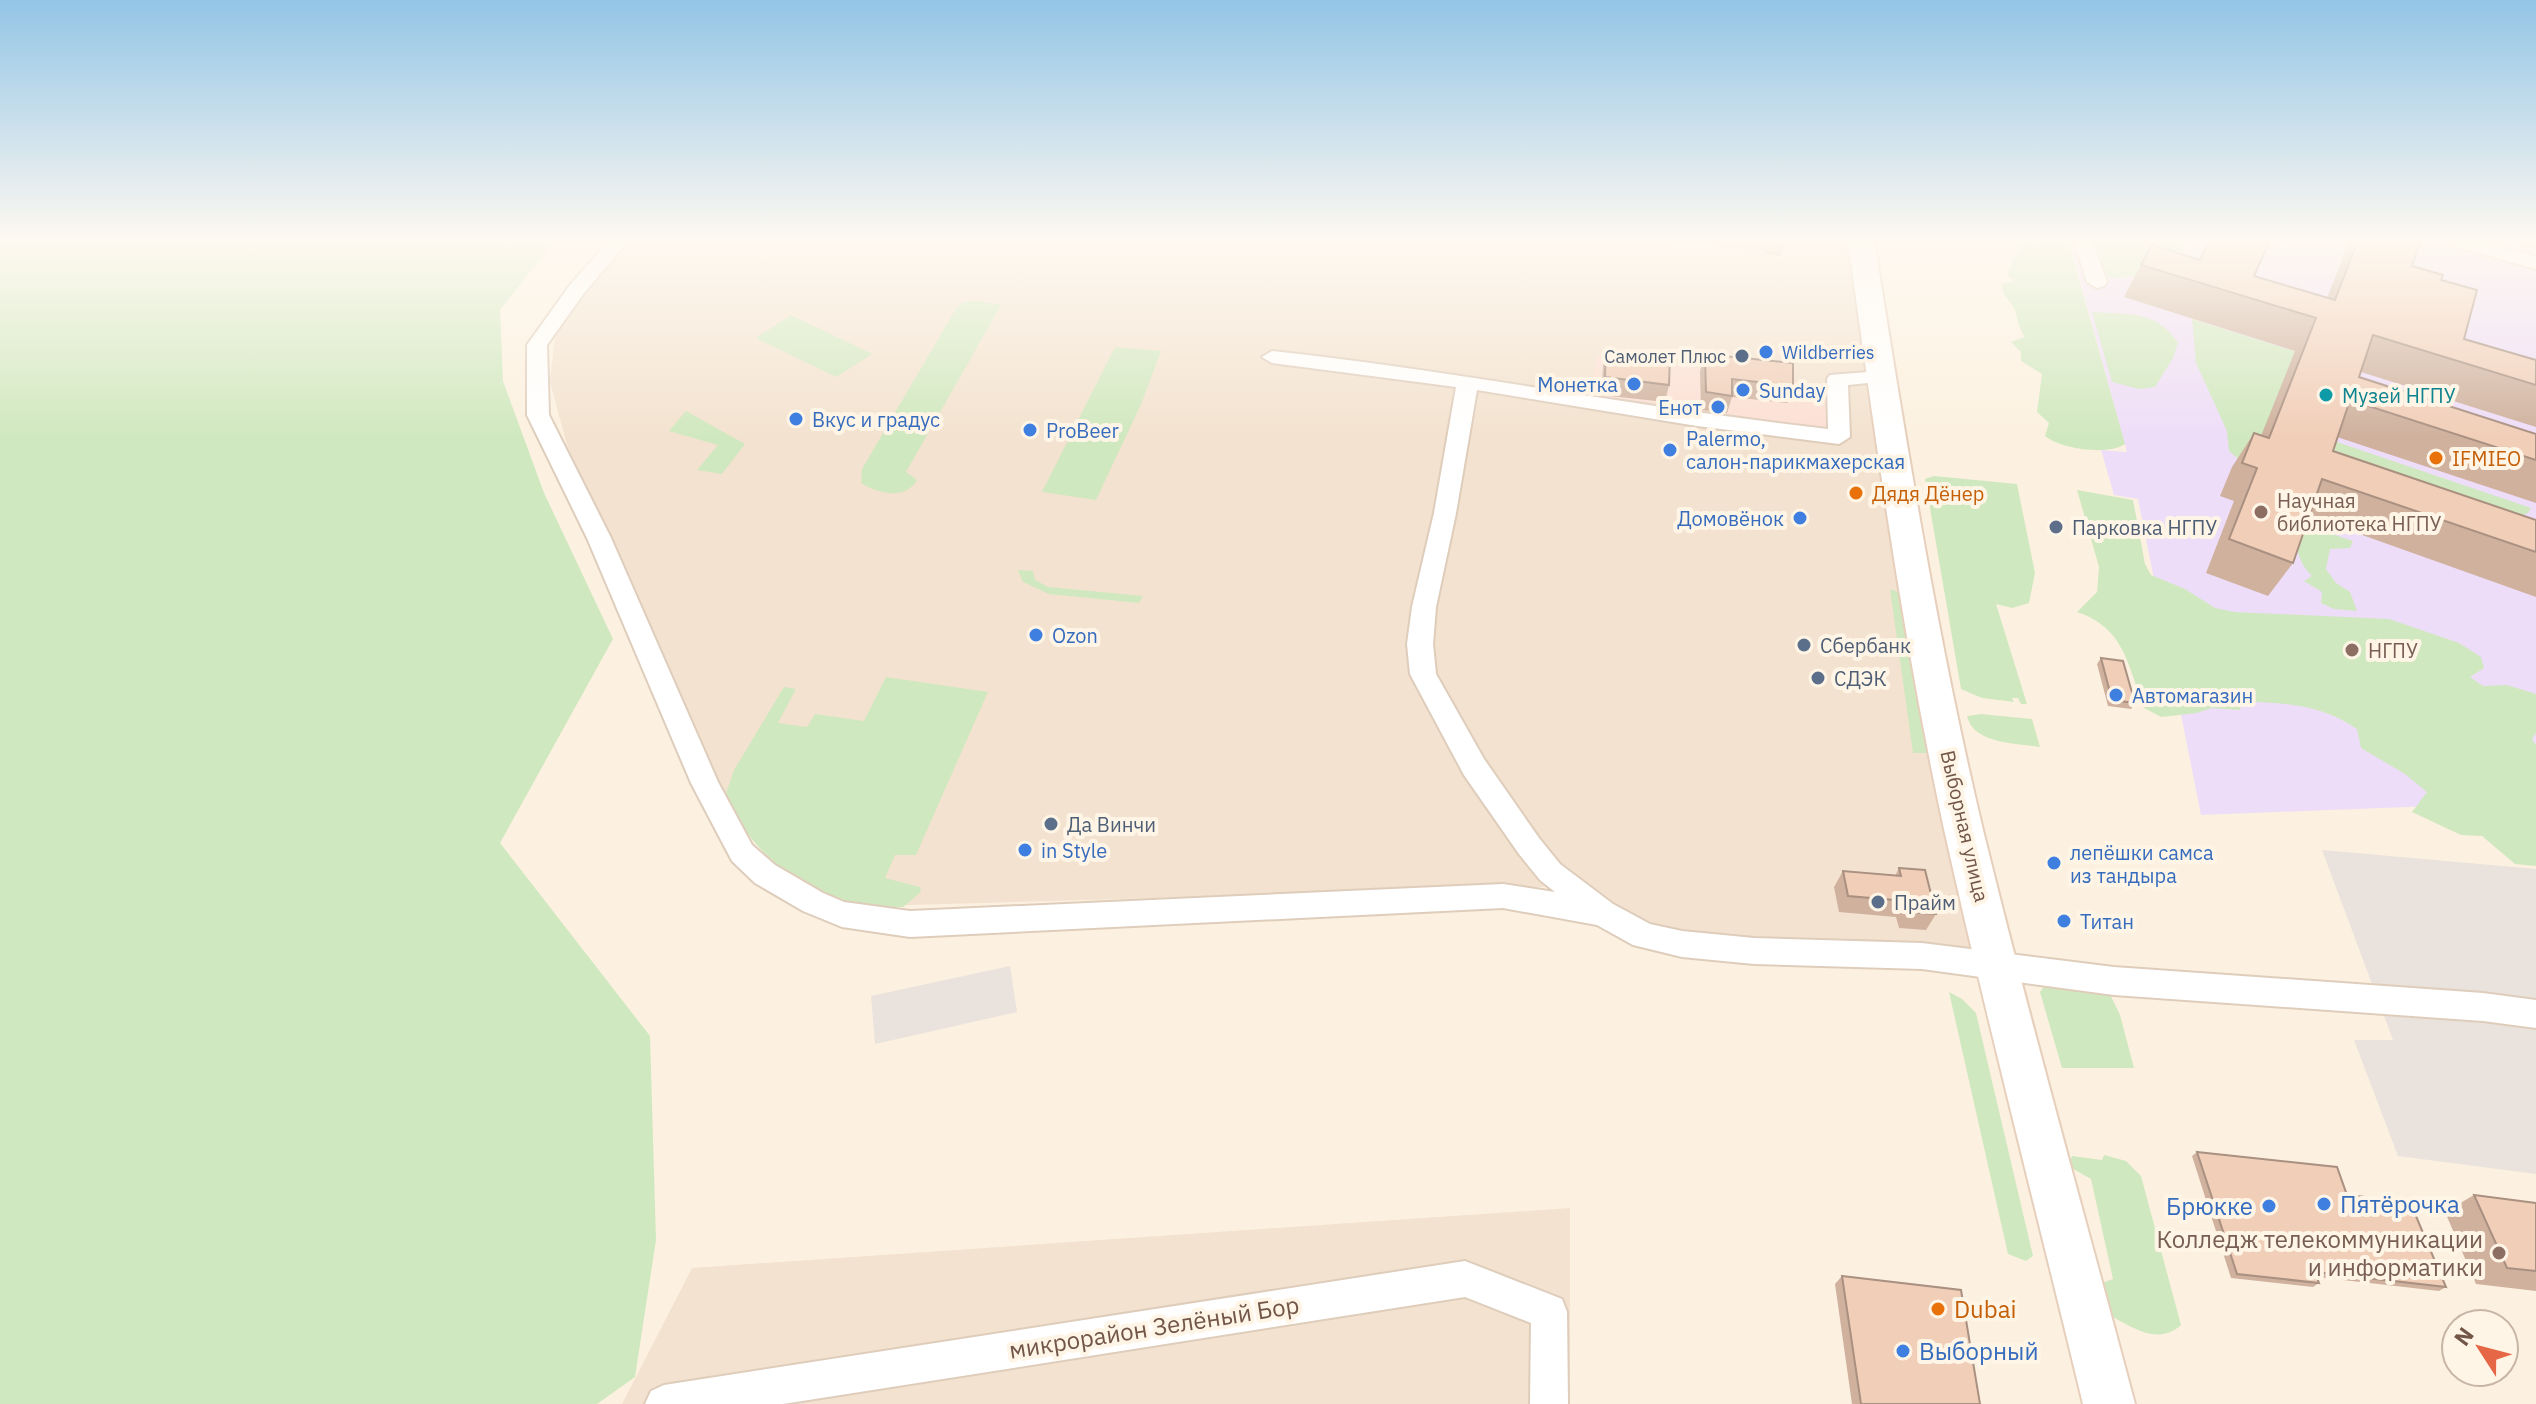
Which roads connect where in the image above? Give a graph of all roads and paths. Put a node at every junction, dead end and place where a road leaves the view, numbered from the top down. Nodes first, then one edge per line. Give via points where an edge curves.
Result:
1 (565, 306) edge
2 (1871, 306) edge
3 (1272, 357) dead end
4 (1881, 377) junction
5 (1468, 381) junction
6 (1603, 913) junction
7 (1998, 964) junction
8 (2536, 1014) edge
9 (664, 1404) edge
10 (1549, 1404) edge
11 (2109, 1404) edge

1 - 6 street via 537,345 538,415 599,538 705,783 742,853 765,874 842,914 910,924 1503,896
2 - 4 main road, Выборная улица
3 - 5 street
4 - 5 street via 1837,379 1839,437
4 - 7 main road, Выборная улица via 1942,727
5 - 6 street via 1424,607 1423,674 1474,767 1529,846 1550,872
6 - 7 street via 1644,936 1682,944
7 - 8 street via 2114,981
7 - 11 main road, Выборная улица
9 - 10 street, микрорайон Зелёный Бор via 1465,1279 1549,1312

